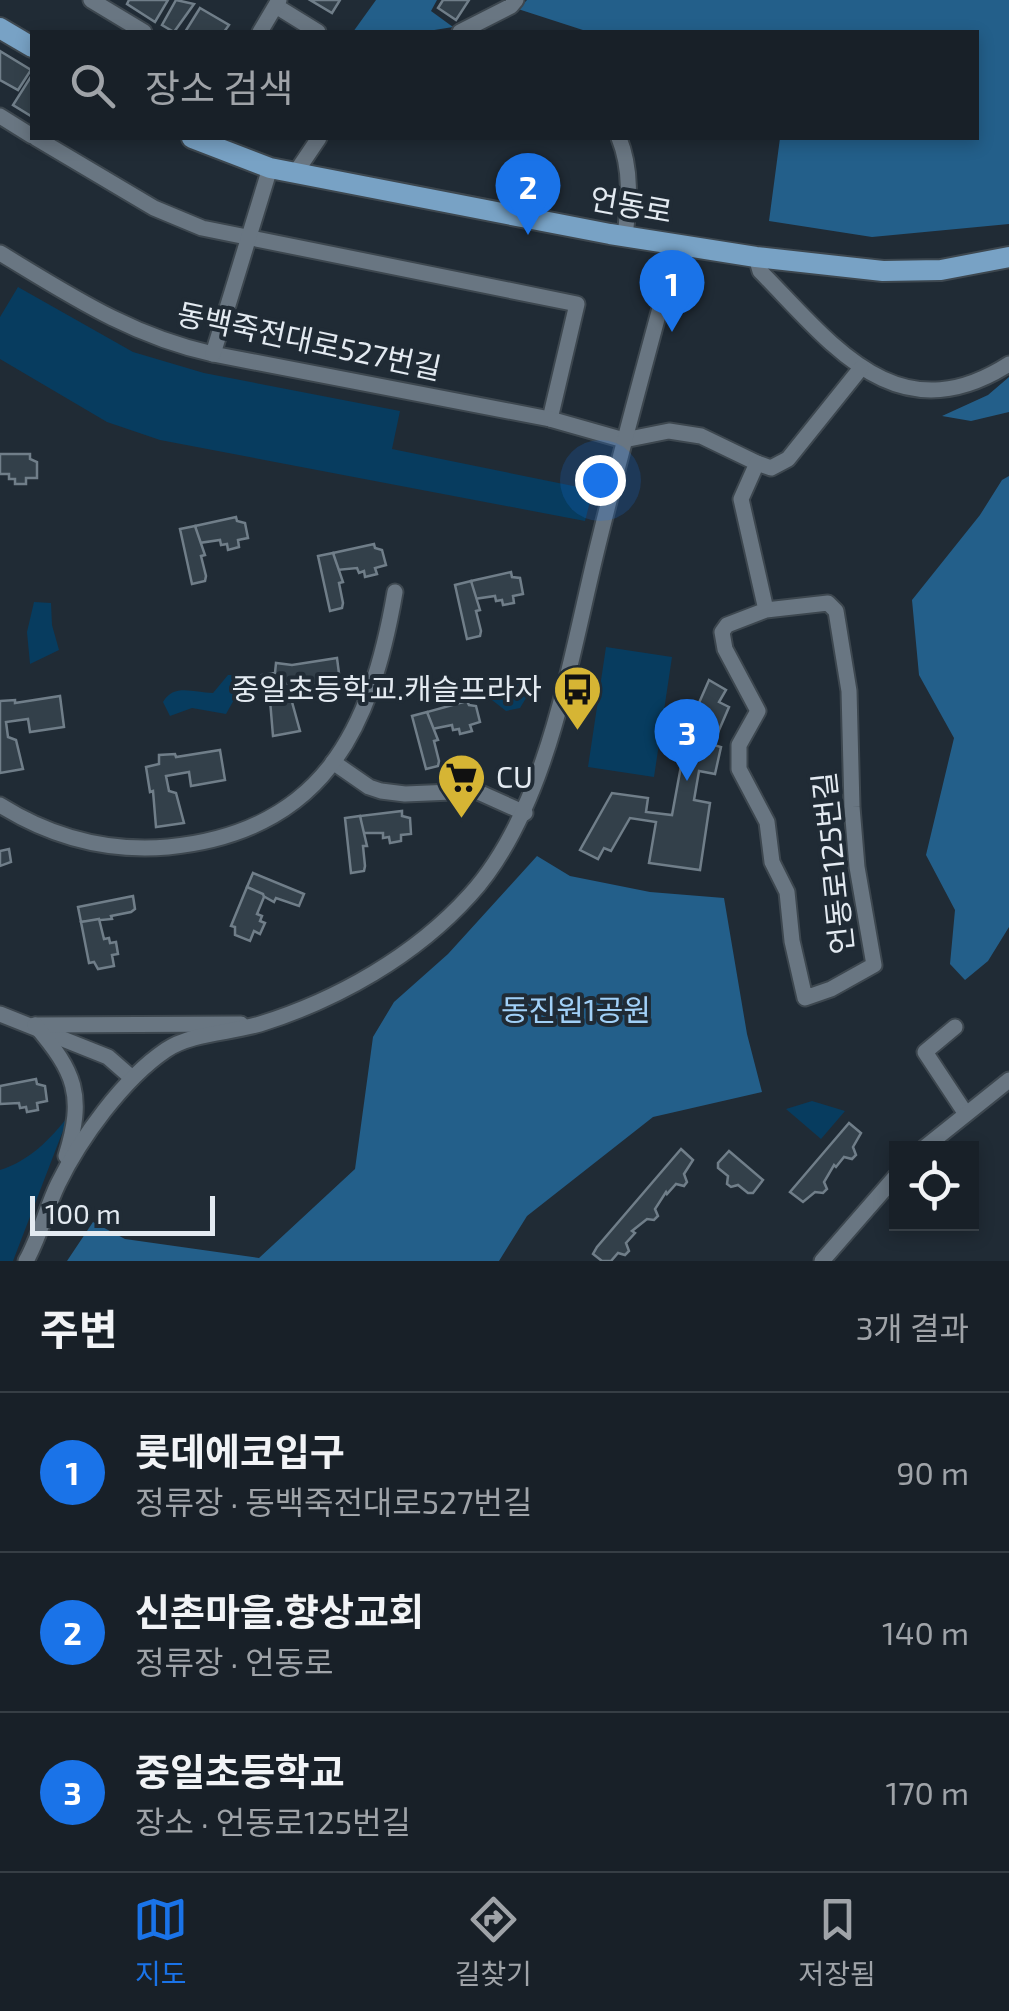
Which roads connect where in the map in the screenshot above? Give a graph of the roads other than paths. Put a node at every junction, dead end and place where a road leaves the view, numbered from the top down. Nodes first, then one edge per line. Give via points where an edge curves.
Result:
1 (91, 0) edge
2 (516, 0) edge
3 (277, 3) edge
4 (299, 27) edge
5 (0, 28) edge
6 (141, 30) edge
7 (261, 30) edge
8 (464, 30) edge
9 (30, 46) edge
10 (0, 116) edge
11 (30, 135) edge
12 (39, 140) edge
13 (201, 140) edge
14 (318, 140) edge
15 (620, 140) edge
16 (229, 146) edge
17 (270, 168) junction
18 (296, 172) junction
19 (625, 236) junction
20 (250, 239) junction
21 (677, 245) junction
22 (0, 253) edge
23 (756, 257) junction
24 (1009, 257) edge
25 (213, 354) junction
26 (1009, 364) edge
27 (861, 368) junction
28 (550, 419) junction
29 (624, 440) junction
30 (756, 464) junction
31 (395, 592) dead end
32 (766, 610) junction
33 (334, 762) junction
34 (0, 805) edge
35 (525, 813) junction
36 (0, 1014) edge
37 (260, 1024) junction
38 (35, 1025) junction
39 (955, 1027) dead end
40 (132, 1078) junction
41 (1009, 1080) edge
42 (966, 1114) junction
43 (933, 1141) edge
44 (889, 1184) edge
45 (56, 1188) junction
46 (26, 1261) edge
47 (822, 1261) edge

1 - 6 street
2 - 8 street
3 - 4 street
3 - 7 street
5 - 9 main road
10 - 11 street
12 - 20 street via 170,216
13 - 16 main road, 언동로
14 - 18 street
15 - 19 street via 630,190
16 - 17 main road, 언동로
17 - 18 main road, 언동로
17 - 20 street
18 - 19 main road, 언동로
19 - 21 main road, 언동로
20 - 25 street
20 - 28 street via 577,304
21 - 23 main road, 언동로
21 - 29 street
22 - 25 street, 동백죽전대로527번길 via 122,325
23 - 24 main road, 언동로 via 910,271
23 - 27 street via 760,271
25 - 28 street, 동백죽전대로527번길
26 - 27 street via 985,377 921,390
27 - 30 street via 788,460 771,468
28 - 29 street, 동백죽전대로527번길
29 - 30 street via 683,433 713,440
29 - 35 street
30 - 32 street via 742,499
31 - 33 street via 372,691
32 - 32 street, 언동로125번길 via 722,632 758,711 739,745 738,769 767,822 805,998 874,964 855,850 849,691 836,611 828,604
33 - 34 street via 266,821 192,844 131,848 78,840
33 - 35 street via 381,791 476,792
35 - 37 street via 494,867 427,935 354,984
36 - 38 street
37 - 38 street
37 - 40 street via 176,1045
38 - 40 street via 108,1057
38 - 45 street via 61,1056 76,1093 74,1130
39 - 42 street via 926,1052
40 - 45 street
41 - 42 street
42 - 43 street
44 - 47 street
45 - 46 street

